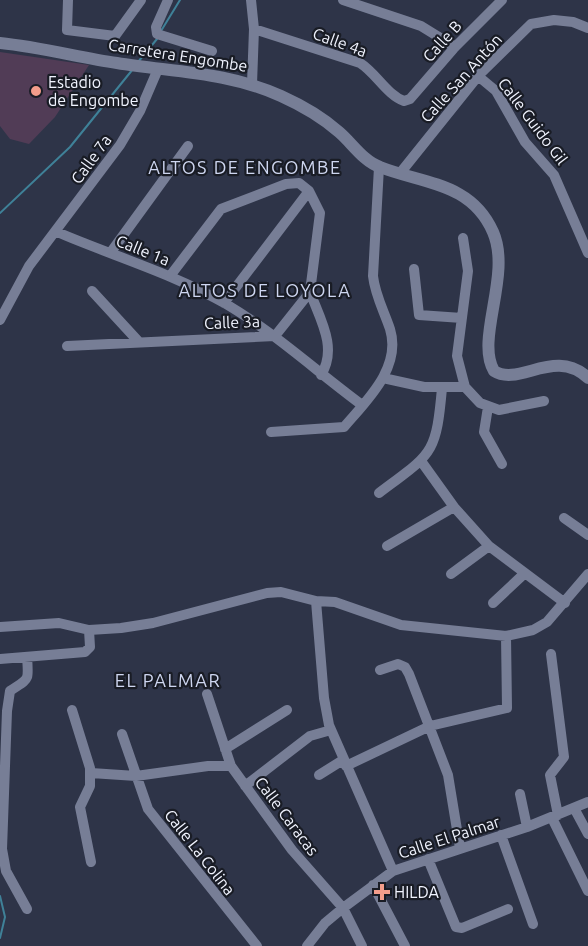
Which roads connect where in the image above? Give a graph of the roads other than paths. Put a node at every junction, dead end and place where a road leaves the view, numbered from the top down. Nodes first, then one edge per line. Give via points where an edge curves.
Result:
1 (68, 0) edge
2 (141, 0) edge
3 (168, 0) edge
4 (251, 0) edge
5 (343, 0) edge
6 (502, 0) edge
7 (588, 28) edge
8 (255, 29) junction
9 (0, 43) edge
10 (455, 47) junction
11 (212, 51) dead end
12 (158, 69) junction
13 (478, 76) junction
14 (252, 84) junction
15 (404, 101) joint
16 (188, 146) dead end
17 (379, 167) junction
18 (401, 172) junction
19 (309, 191) junction
20 (57, 231) junction
21 (463, 238) dead end
22 (111, 252) junction
23 (588, 253) edge
24 (414, 269) dead end
25 (170, 276) junction
26 (92, 291) dead end
27 (310, 292) junction
28 (224, 303) junction
29 (462, 318) junction
30 (0, 320) edge
31 (275, 336) junction
32 (138, 341) junction
33 (67, 346) dead end
34 (321, 375) junction
35 (383, 378) junction
36 (588, 378) edge
37 (465, 387) junction
38 (442, 388) junction
39 (544, 401) dead end
40 (362, 405) junction
41 (488, 407) junction
42 (271, 432) dead end
43 (421, 461) junction
44 (502, 465) dead end
45 (379, 493) dead end
46 (454, 507) junction
47 (564, 518) dead end
48 (588, 535) edge
49 (387, 546) dead end
50 (489, 546) junction
51 (525, 573) junction
52 (451, 574) dead end
53 (588, 574) edge
54 (316, 601) junction
55 (492, 603) dead end
56 (565, 603) junction
57 (0, 627) edge
58 (89, 630) junction
59 (506, 636) junction
60 (551, 654) dead end
61 (27, 657) junction
62 (0, 659) edge
63 (380, 670) dead end
64 (207, 694) dead end
65 (72, 710) dead end
66 (287, 710) dead end
67 (430, 726) junction
68 (331, 730) junction
69 (123, 734) dead end
70 (225, 749) junction
71 (344, 763) junction
72 (231, 766) junction
73 (91, 772) junction
74 (319, 775) dead end
75 (136, 776) junction
76 (245, 786) junction
77 (520, 794) dead end
78 (588, 802) edge
79 (574, 808) junction
80 (555, 816) junction
81 (527, 827) junction
82 (588, 834) edge
83 (501, 835) junction
84 (460, 848) junction
85 (428, 859) junction
86 (91, 862) dead end
87 (393, 871) junction
88 (373, 885) junction
89 (588, 891) edge
90 (343, 908) junction
91 (27, 909) dead end
92 (508, 909) dead end
93 (533, 924) dead end
94 (257, 946) edge
95 (307, 946) edge
96 (362, 946) edge
97 (405, 946) edge

1 - 2 street via 66,26 71,32 115,36
3 - 11 street via 156,27 159,35
4 - 8 street
5 - 10 street via 421,26
6 - 10 street, Calle B
7 - 13 street, Calle San Antón via 554,20 531,24
8 - 14 street
8 - 15 street, Calle 4a via 360,63
9 - 12 street, Carretera Engombe
10 - 15 street, Calle B
12 - 14 street, Carretera Engombe
12 - 20 street, Calle 7a via 120,145
13 - 18 street, Calle San Antón
13 - 23 street, Calle Guido Gil via 496,91 525,142 554,175
14 - 17 street, Carretera Engombe via 318,116
16 - 22 street
17 - 18 street, Carretera Engombe
17 - 35 street via 373,276 392,343
18 - 36 street, Carretera Engombe via 462,195 494,233 499,258 488,350 494,371 507,374 558,365 570,366
19 - 25 street via 298,183 285,184 221,209
19 - 27 street via 320,213
19 - 28 street
20 - 22 street, Calle 1a
20 - 30 street, Calle 7a via 29,266
21 - 29 street via 468,271
22 - 25 street, Calle 1a
24 - 29 street via 419,315
25 - 28 street, Calle 1a
26 - 32 street
27 - 31 street, Calle 3a
27 - 34 street via 329,344 327,364
28 - 31 street, Calle 1a
29 - 37 street via 457,356
31 - 32 street, Calle 3a
31 - 34 street, Calle 1a
32 - 33 street, Calle 3a
34 - 40 street, Calle 1a
35 - 38 street
35 - 40 street
37 - 38 street
37 - 41 street
38 - 43 street via 438,432 431,450
39 - 41 street via 513,409
40 - 42 street via 344,427
41 - 44 street via 484,432
43 - 45 street
43 - 46 street
46 - 49 street
46 - 50 street
47 - 48 street
50 - 51 street
50 - 52 street
51 - 55 street
51 - 56 street
53 - 56 street
54 - 58 street via 293,593 267,593 153,623
54 - 59 street via 335,602 401,625
54 - 68 street via 324,698
56 - 59 street via 540,626
57 - 58 street via 59,623
58 - 61 street via 89,650
59 - 67 street via 507,708
60 - 80 street via 564,757 550,775
61 - 62 street
61 - 91 street via 29,675 22,686 10,691 7,711 2,836 6,871
63 - 67 street via 398,663 405,667
64 - 70 street, Calle Caracas
65 - 73 street
66 - 70 street
67 - 71 street
67 - 84 street via 452,789
68 - 71 street
68 - 76 street via 310,736
69 - 75 street, Calle La Colina
70 - 72 street, Calle Caracas
71 - 74 street
71 - 87 street
72 - 75 street
72 - 76 street, Calle Caracas
73 - 75 street
73 - 86 street via 81,807
75 - 94 street, Calle La Colina via 158,824
76 - 90 street, Calle Caracas via 292,850
77 - 81 street
78 - 79 street, Calle El Palmar
79 - 80 street, Calle El Palmar
79 - 82 street
80 - 81 street, Calle El Palmar
80 - 89 street
81 - 83 street, Calle El Palmar
83 - 84 street, Calle El Palmar
83 - 93 street
84 - 85 street, Calle El Palmar
85 - 87 street, Calle El Palmar
85 - 92 street via 456,927
87 - 88 street, Calle El Palmar
88 - 90 street, Calle El Palmar
88 - 97 street
90 - 95 street, Calle El Palmar
90 - 96 street, Calle Caracas

